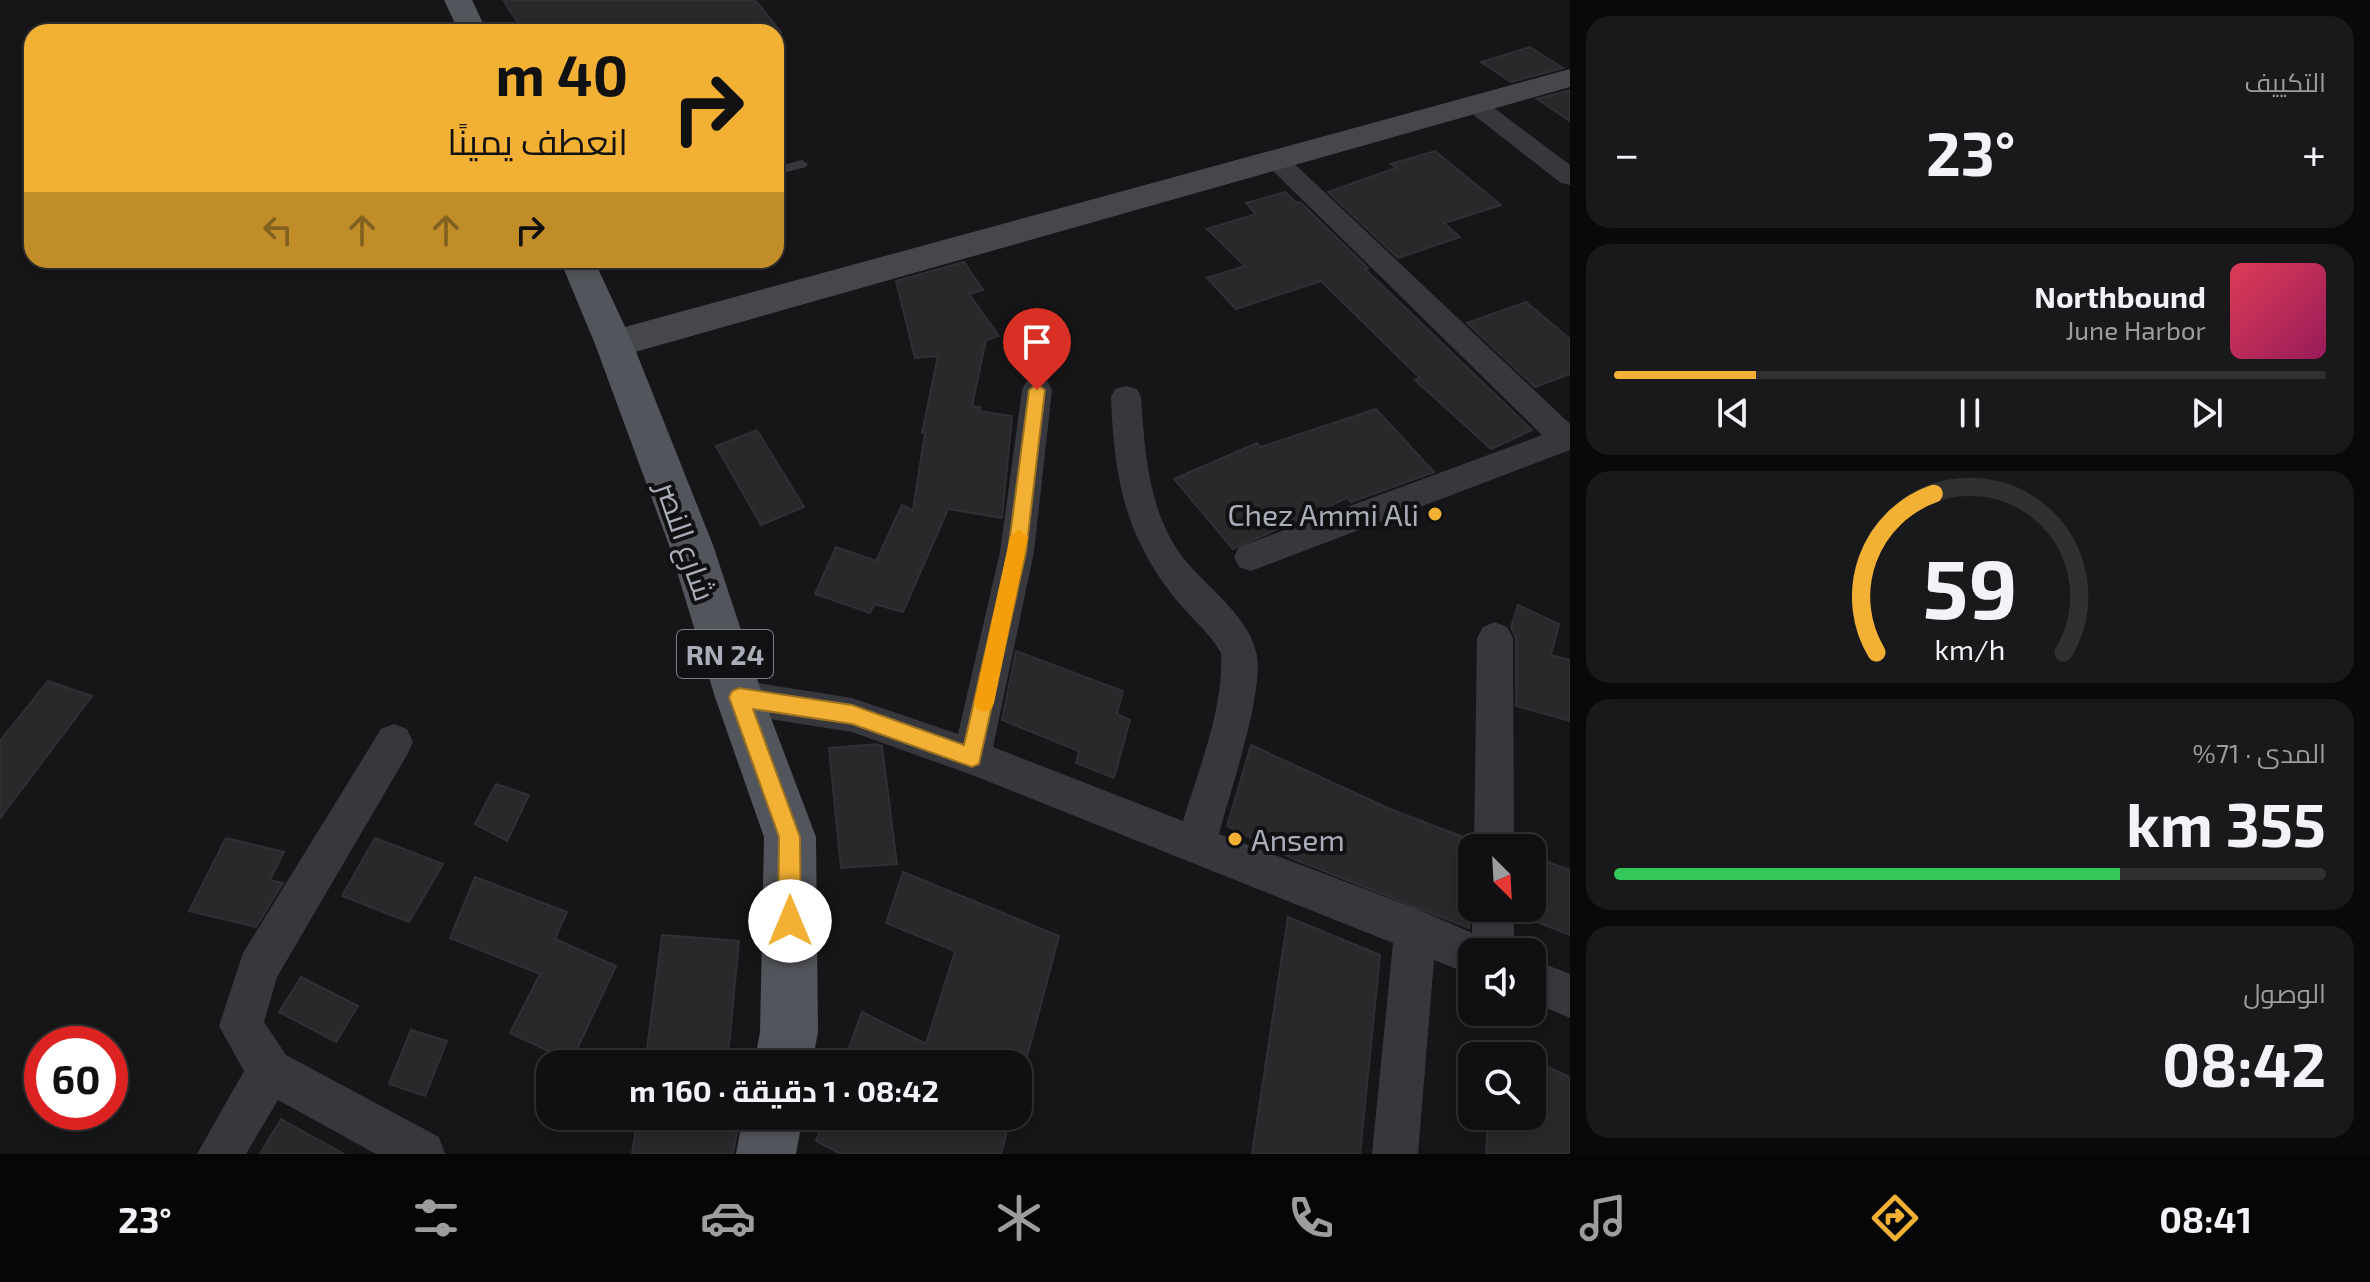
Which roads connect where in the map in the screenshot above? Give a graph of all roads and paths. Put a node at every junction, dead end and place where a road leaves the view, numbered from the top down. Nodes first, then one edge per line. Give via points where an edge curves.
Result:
1 (458, 0) edge
2 (469, 24) edge
3 (1570, 78) edge
4 (1474, 104) junction
5 (1274, 158) junction
6 (802, 164) dead end
7 (784, 169) edge
8 (1570, 177) edge
9 (581, 268) edge
10 (614, 344) junction
11 (1037, 390) dead end
12 (1126, 397) dead end
13 (1568, 438) edge
14 (1251, 557) dead end
15 (1495, 638) dead end
16 (739, 697) junction
17 (394, 742) dead end
18 (972, 757) junction
19 (1494, 834) edge
20 (1196, 844) junction
21 (1415, 929) junction
22 (1458, 948) edge
23 (1546, 986) edge
24 (1570, 996) edge
25 (786, 1050) edge
26 (270, 1071) junction
27 (770, 1130) edge
28 (220, 1154) edge
29 (422, 1154) edge
30 (766, 1154) edge
31 (1395, 1154) edge

1 - 2 main road
3 - 4 main road
4 - 5 main road
4 - 8 street
5 - 10 main road
5 - 13 street
6 - 7 lane
9 - 10 main road, شارع النصر / RN 24
10 - 16 main road, شارع النصر / RN 24 via 691,545
11 - 18 street via 1017,552
12 - 20 street via 1130,467 1140,514 1165,563 1240,654 1236,693
13 - 14 street
15 - 19 street
16 - 18 street via 852,715
16 - 25 main road, شارع النصر / RN 24 via 790,837
17 - 26 street via 258,968 241,1026
18 - 20 street
20 - 21 street
21 - 22 street
21 - 31 street
23 - 24 street
26 - 28 street
26 - 29 street
27 - 30 main road

